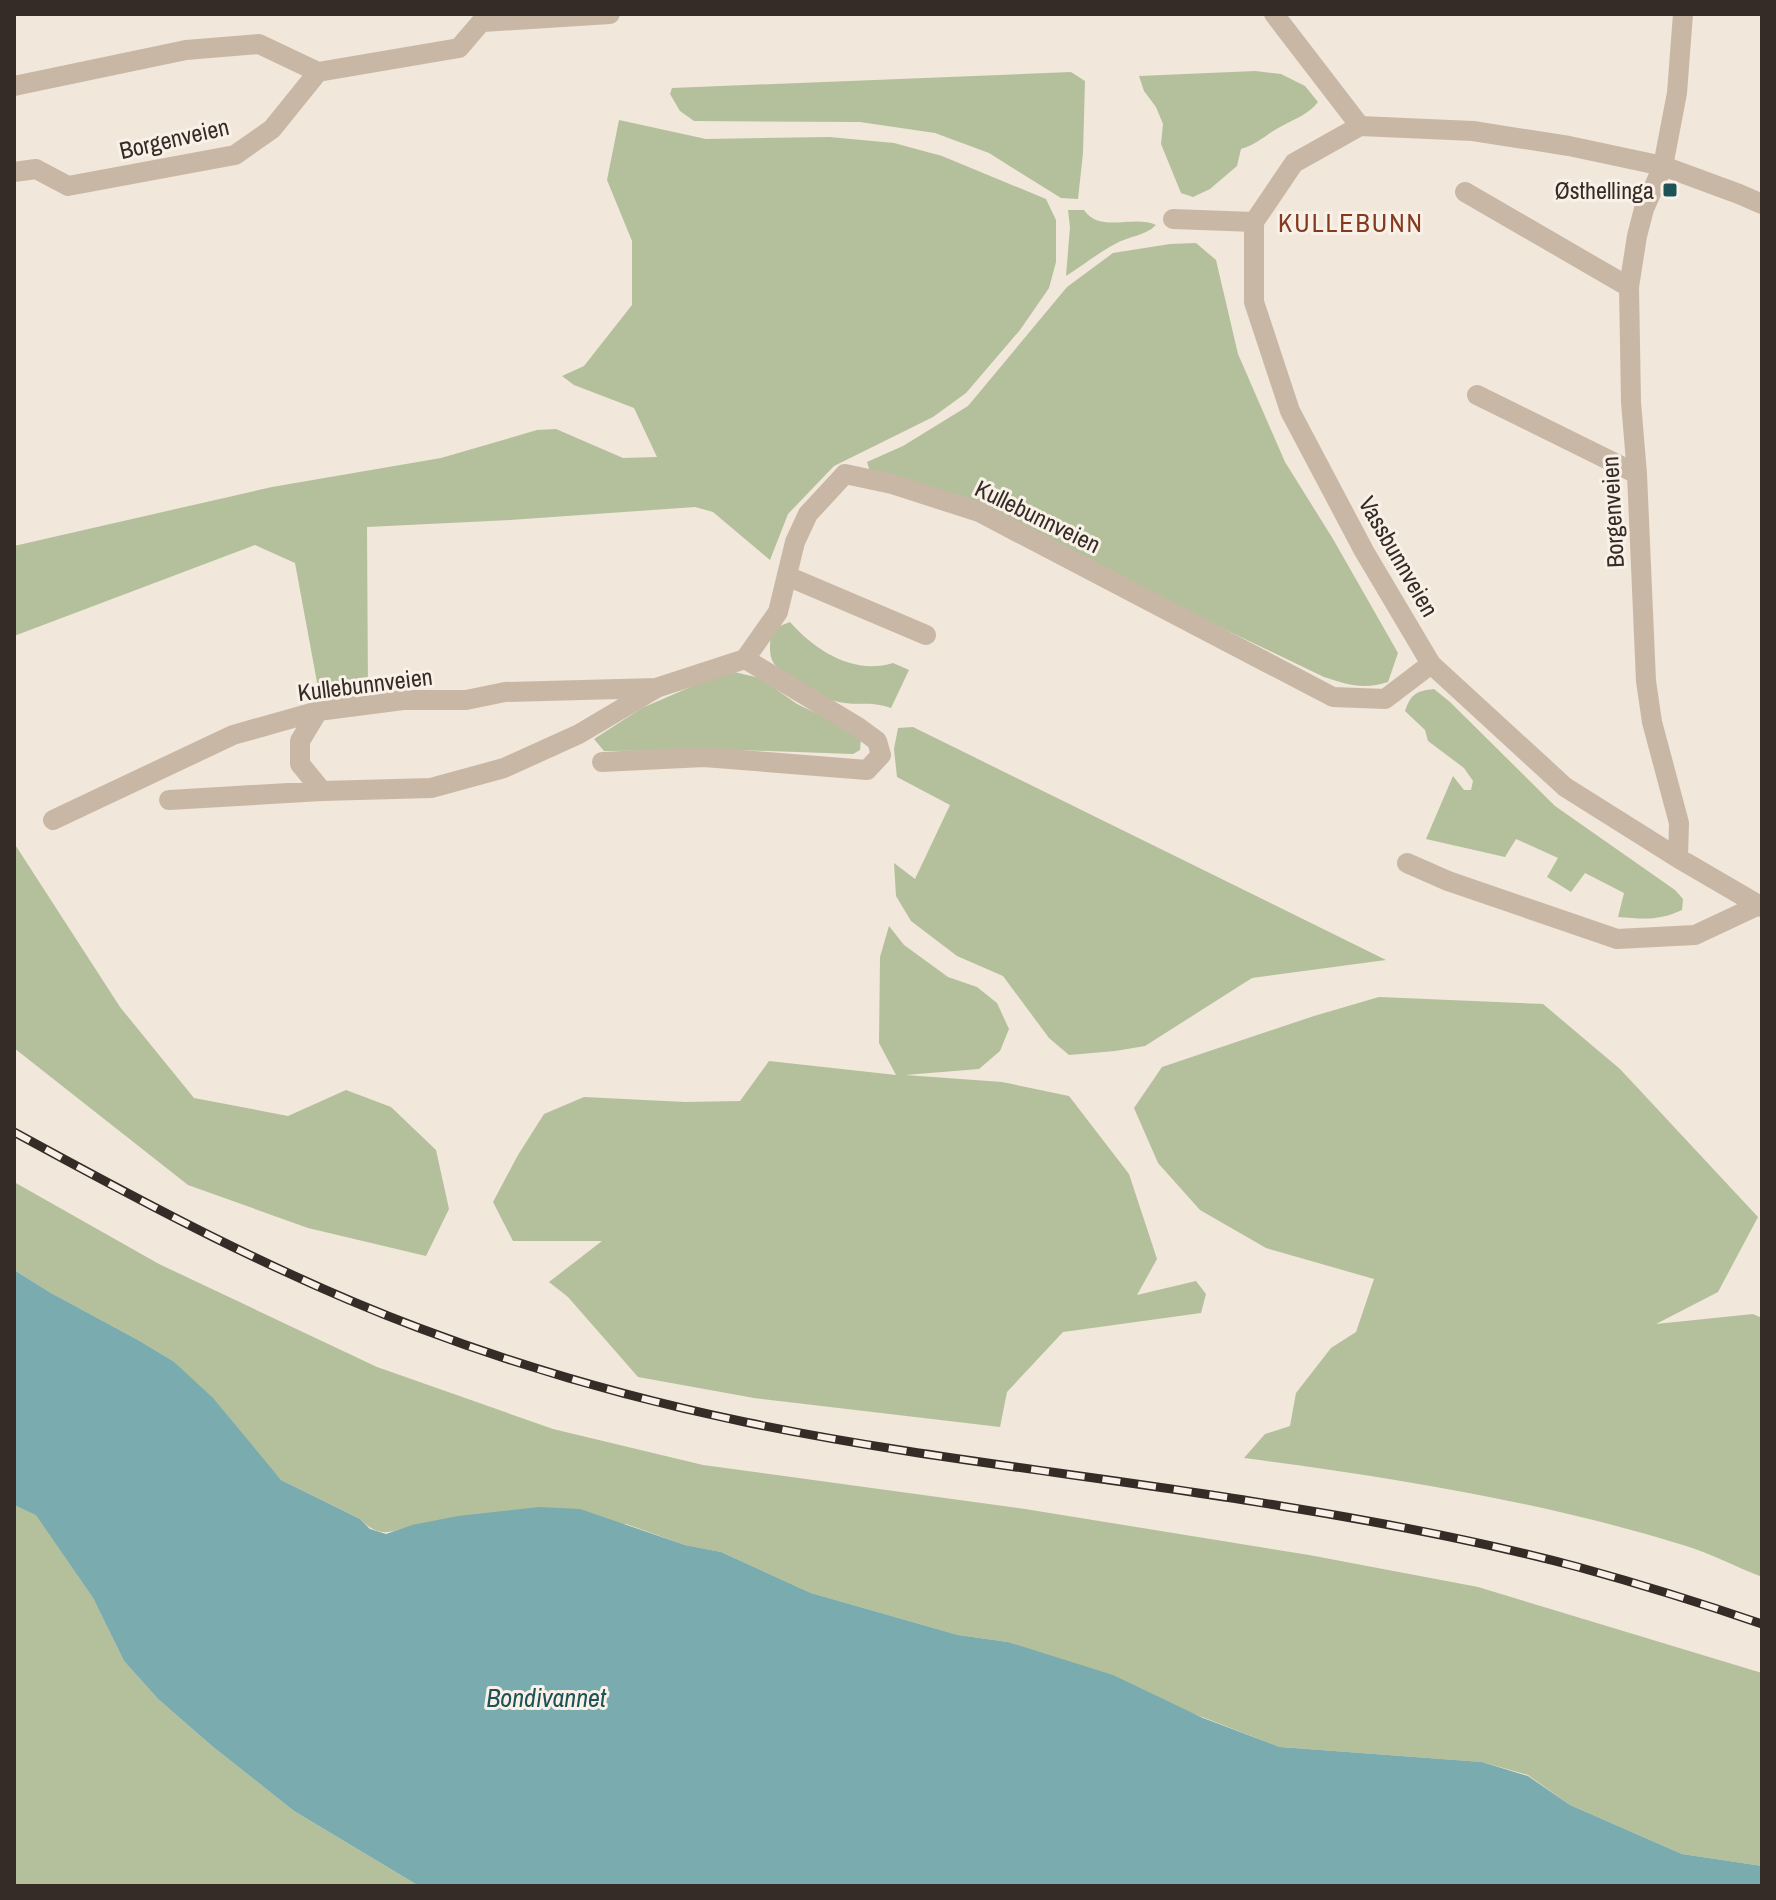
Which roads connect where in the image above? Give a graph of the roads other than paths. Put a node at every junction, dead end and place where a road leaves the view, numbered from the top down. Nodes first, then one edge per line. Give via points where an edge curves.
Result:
1 (610, 14) edge
2 (1274, 14) edge
3 (1683, 14) edge
4 (486, 18) edge
5 (318, 72) junction
6 (14, 86) edge
7 (1360, 126) junction
8 (1663, 166) junction
9 (14, 172) edge
10 (1465, 192) dead end
11 (1762, 204) edge
12 (1173, 219) dead end
13 (1254, 222) junction
14 (1629, 287) junction
15 (1477, 395) dead end
16 (1637, 474) junction
17 (787, 576) junction
18 (926, 635) dead end
19 (745, 659) junction
20 (1431, 664) junction
21 (656, 688) junction
22 (318, 711) junction
23 (602, 762) dead end
24 (322, 791) junction
25 (169, 800) dead end
26 (53, 820) dead end
27 (1678, 858) junction
28 (1407, 863) dead end
29 (1760, 906) edge

1 - 4 street
2 - 7 street
3 - 8 street via 1677,93
4 - 5 street via 459,48
5 - 6 street via 259,44 186,50
5 - 9 street, Borgenveien via 272,129 235,155 68,186 36,169
7 - 8 street via 1473,131
7 - 13 street via 1294,163
8 - 11 street
8 - 14 street, Borgenveien via 1644,209
10 - 14 street
12 - 13 street
13 - 20 street, Vassbunnveien via 1254,302 1290,411
14 - 16 street, Borgenveien
15 - 16 street
16 - 27 street, Borgenveien via 1646,681 1679,823
17 - 18 street
17 - 19 street, Kullebunnveien via 778,612
17 - 20 street, Kullebunnveien via 808,514 845,474 979,512 1333,697 1385,699
19 - 21 street, Kullebunnveien
19 - 23 street via 858,727 877,741 881,755 867,770 704,757
20 - 27 street, Vassbunnveien via 1565,787
21 - 22 street, Kullebunnveien via 505,692 466,700 403,700
21 - 24 street, Kullebunnveien via 579,734 504,768 431,788
22 - 24 street via 300,741 300,764
22 - 26 street, Kullebunnveien via 233,735
24 - 25 street, Kullebunnveien
27 - 29 street, Vassbunnveien
28 - 29 street via 1617,939 1695,935

